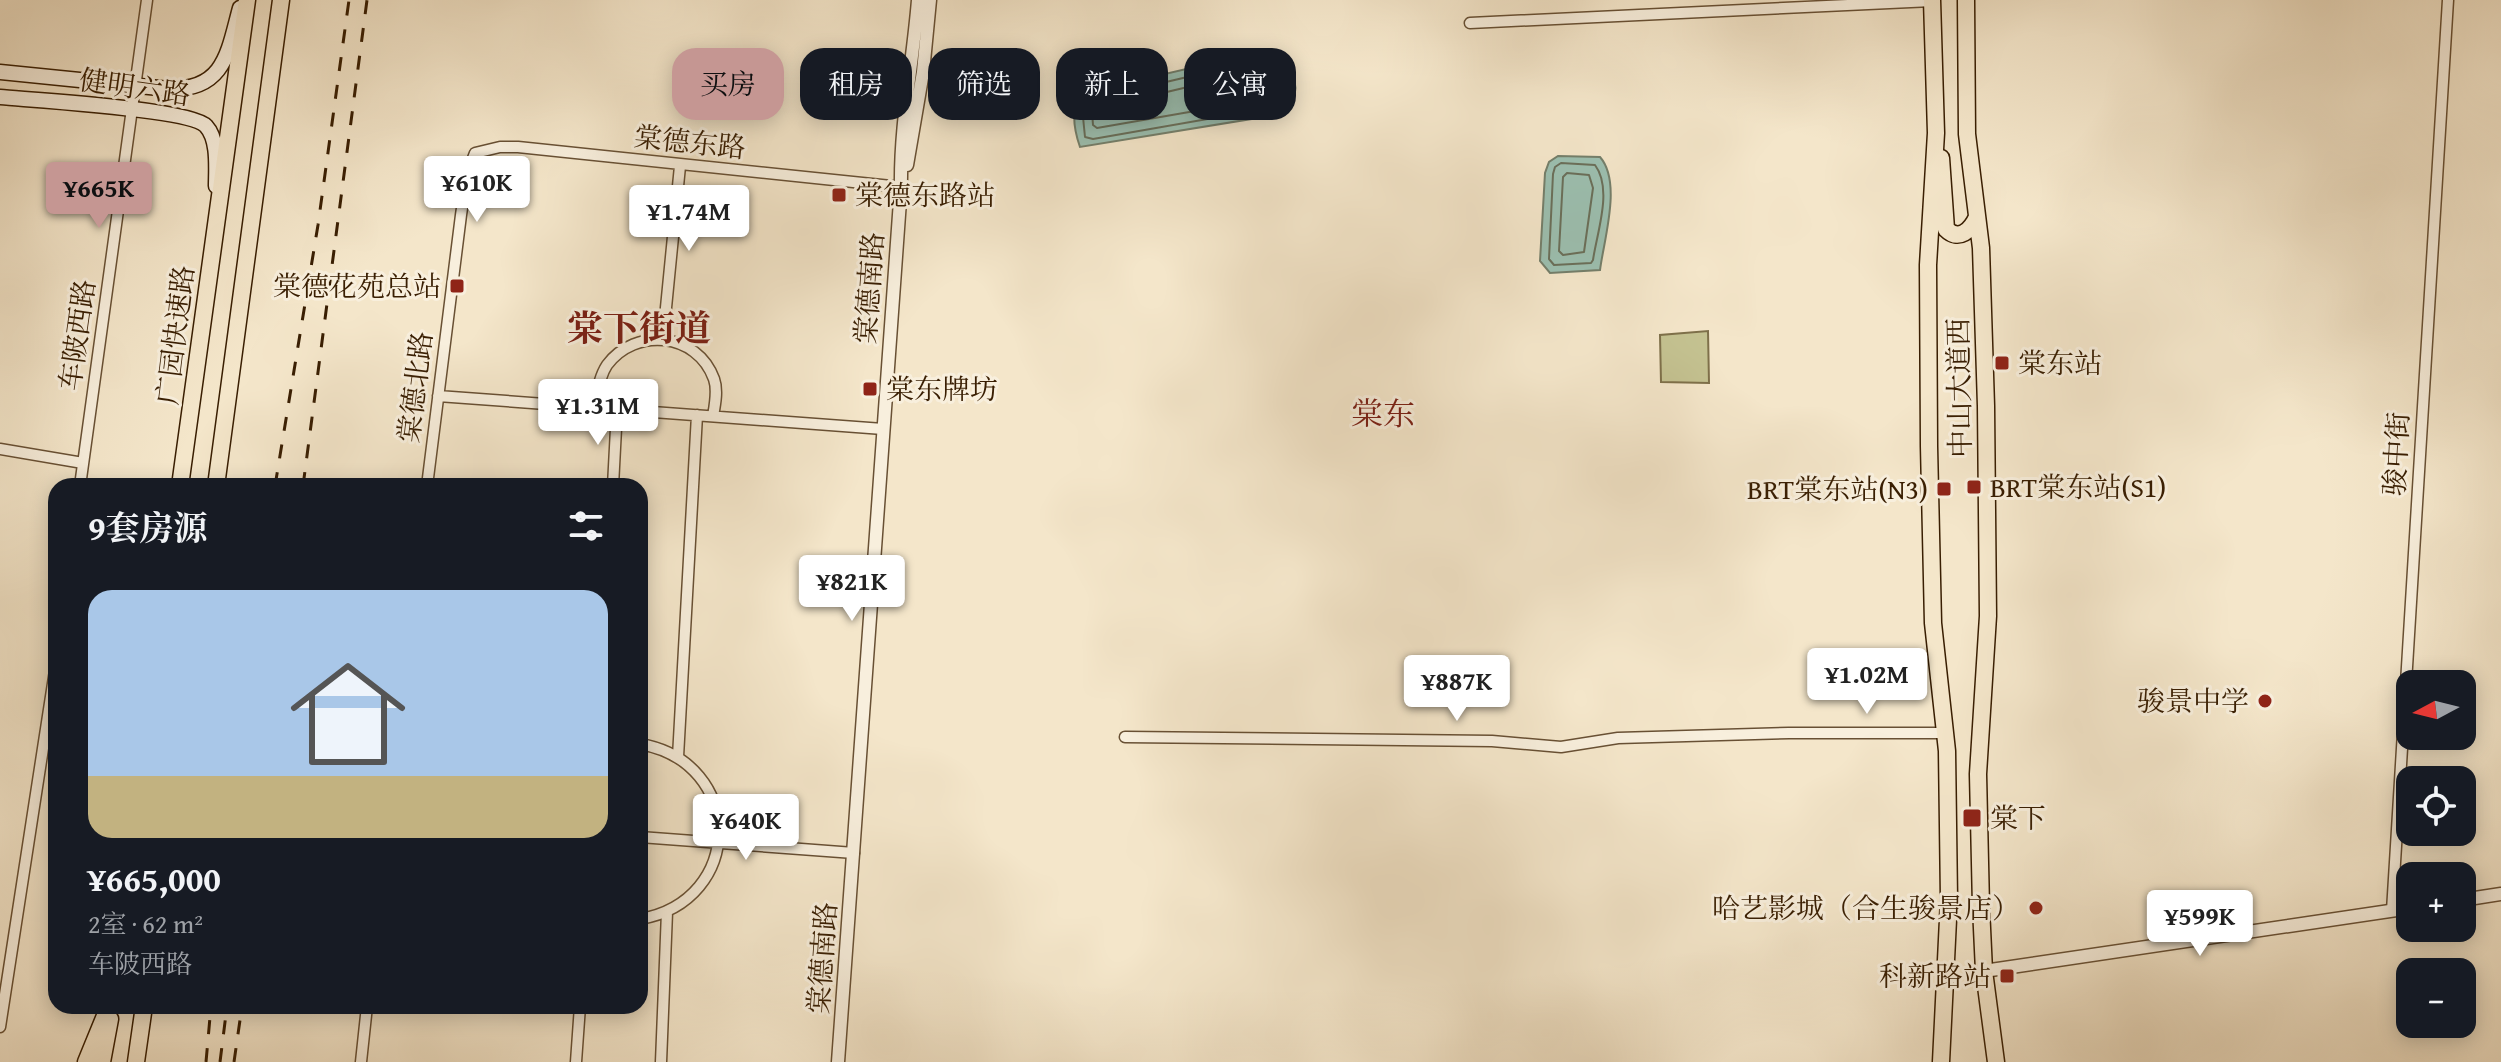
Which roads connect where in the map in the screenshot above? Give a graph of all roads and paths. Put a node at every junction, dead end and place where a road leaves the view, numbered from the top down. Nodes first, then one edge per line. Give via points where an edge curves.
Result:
1 (147, 0) edge
2 (245, 0) edge
3 (281, 0) edge
4 (918, 0) edge
5 (930, 0) edge
6 (1966, 0) edge
7 (2448, 0) edge
8 (1932, 1) edge
9 (1470, 23) dead end
10 (0, 72) edge
11 (137, 86) junction
12 (0, 97) edge
13 (133, 110) junction
14 (1936, 133) junction
15 (475, 153) joint
16 (680, 166) junction
17 (901, 187) junction
18 (1977, 217) junction
19 (215, 227) junction
20 (663, 338) junction
21 (438, 396) junction
22 (594, 407) junction
23 (617, 409) junction
24 (697, 415) junction
25 (713, 416) junction
26 (883, 429) junction
27 (0, 449) edge
28 (83, 463) junction
29 (81, 478) edge
30 (181, 478) edge
31 (217, 478) edge
32 (428, 478) edge
33 (613, 478) edge
34 (48, 716) edge
35 (1945, 733) junction
36 (1125, 737) dead end
37 (648, 746) edge
38 (678, 757) junction
39 (648, 838) edge
40 (719, 843) junction
41 (854, 853) junction
42 (2501, 894) edge
43 (2476, 898) edge
44 (2396, 910) edge
45 (2392, 911) junction
46 (667, 912) junction
47 (648, 917) edge
48 (1984, 971) junction
49 (107, 1014) edge
50 (109, 1014) edge
51 (143, 1014) edge
52 (144, 1014) edge
53 (366, 1014) edge
54 (579, 1014) edge
55 (0, 1027) edge
56 (86, 1062) edge
57 (102, 1062) edge
58 (136, 1062) edge
59 (145, 1062) edge
60 (361, 1062) edge
61 (576, 1062) edge
62 (661, 1062) edge
63 (838, 1062) edge
64 (1941, 1062) edge
65 (1996, 1062) edge

1 - 11 street, 车陂西路
2 - 11 main road, 健明六路 via 220,70 208,80 181,89
2 - 19 highway, 广园快速路
3 - 31 highway
4 - 17 street via 901,139
5 - 17 street via 923,72
6 - 18 highway, 中山大道西 via 1967,134
7 - 45 street, 骏中街
8 - 9 street
8 - 14 highway, 中山大道西
10 - 11 main road, 健明六路
11 - 13 street, 车陂西路
12 - 13 main road, 健明六路
13 - 19 main road, 健明六路 via 205,124 216,155
13 - 28 street, 车陂西路
14 - 18 highway via 1946,229 1963,234
14 - 35 highway, 中山大道西 via 1928,265 1929,446 1933,623
15 - 16 street, 棠德东路 via 518,147
15 - 21 street, 棠德北路 via 464,195
16 - 17 street, 棠德东路
16 - 20 street
17 - 26 street, 棠德南路
18 - 48 highway, 中山大道西 via 1988,616 1978,774
19 - 30 highway, 广园快速路
20 - 22 street via 646,339 621,351 606,367
20 - 25 street via 685,345 705,363 714,380
21 - 22 street
21 - 32 street, 棠德北路
22 - 23 street
23 - 24 street
23 - 33 street
24 - 25 street
24 - 38 street
25 - 26 street
26 - 41 street, 棠德南路
27 - 28 street
28 - 29 street, 车陂西路
34 - 55 street
35 - 36 street via 1618,738 1561,747 1492,741
35 - 64 highway, 中山大道西 via 1949,899
37 - 38 street
38 - 40 street via 708,788 718,816
39 - 40 street
40 - 41 street
40 - 46 street via 701,885
41 - 63 street, 棠德南路
42 - 43 street
44 - 45 street
45 - 48 street
46 - 47 street
46 - 62 street
48 - 65 highway, 中山大道西
49 - 56 highway
50 - 57 highway
51 - 58 highway
52 - 59 highway
53 - 60 street
54 - 61 street

